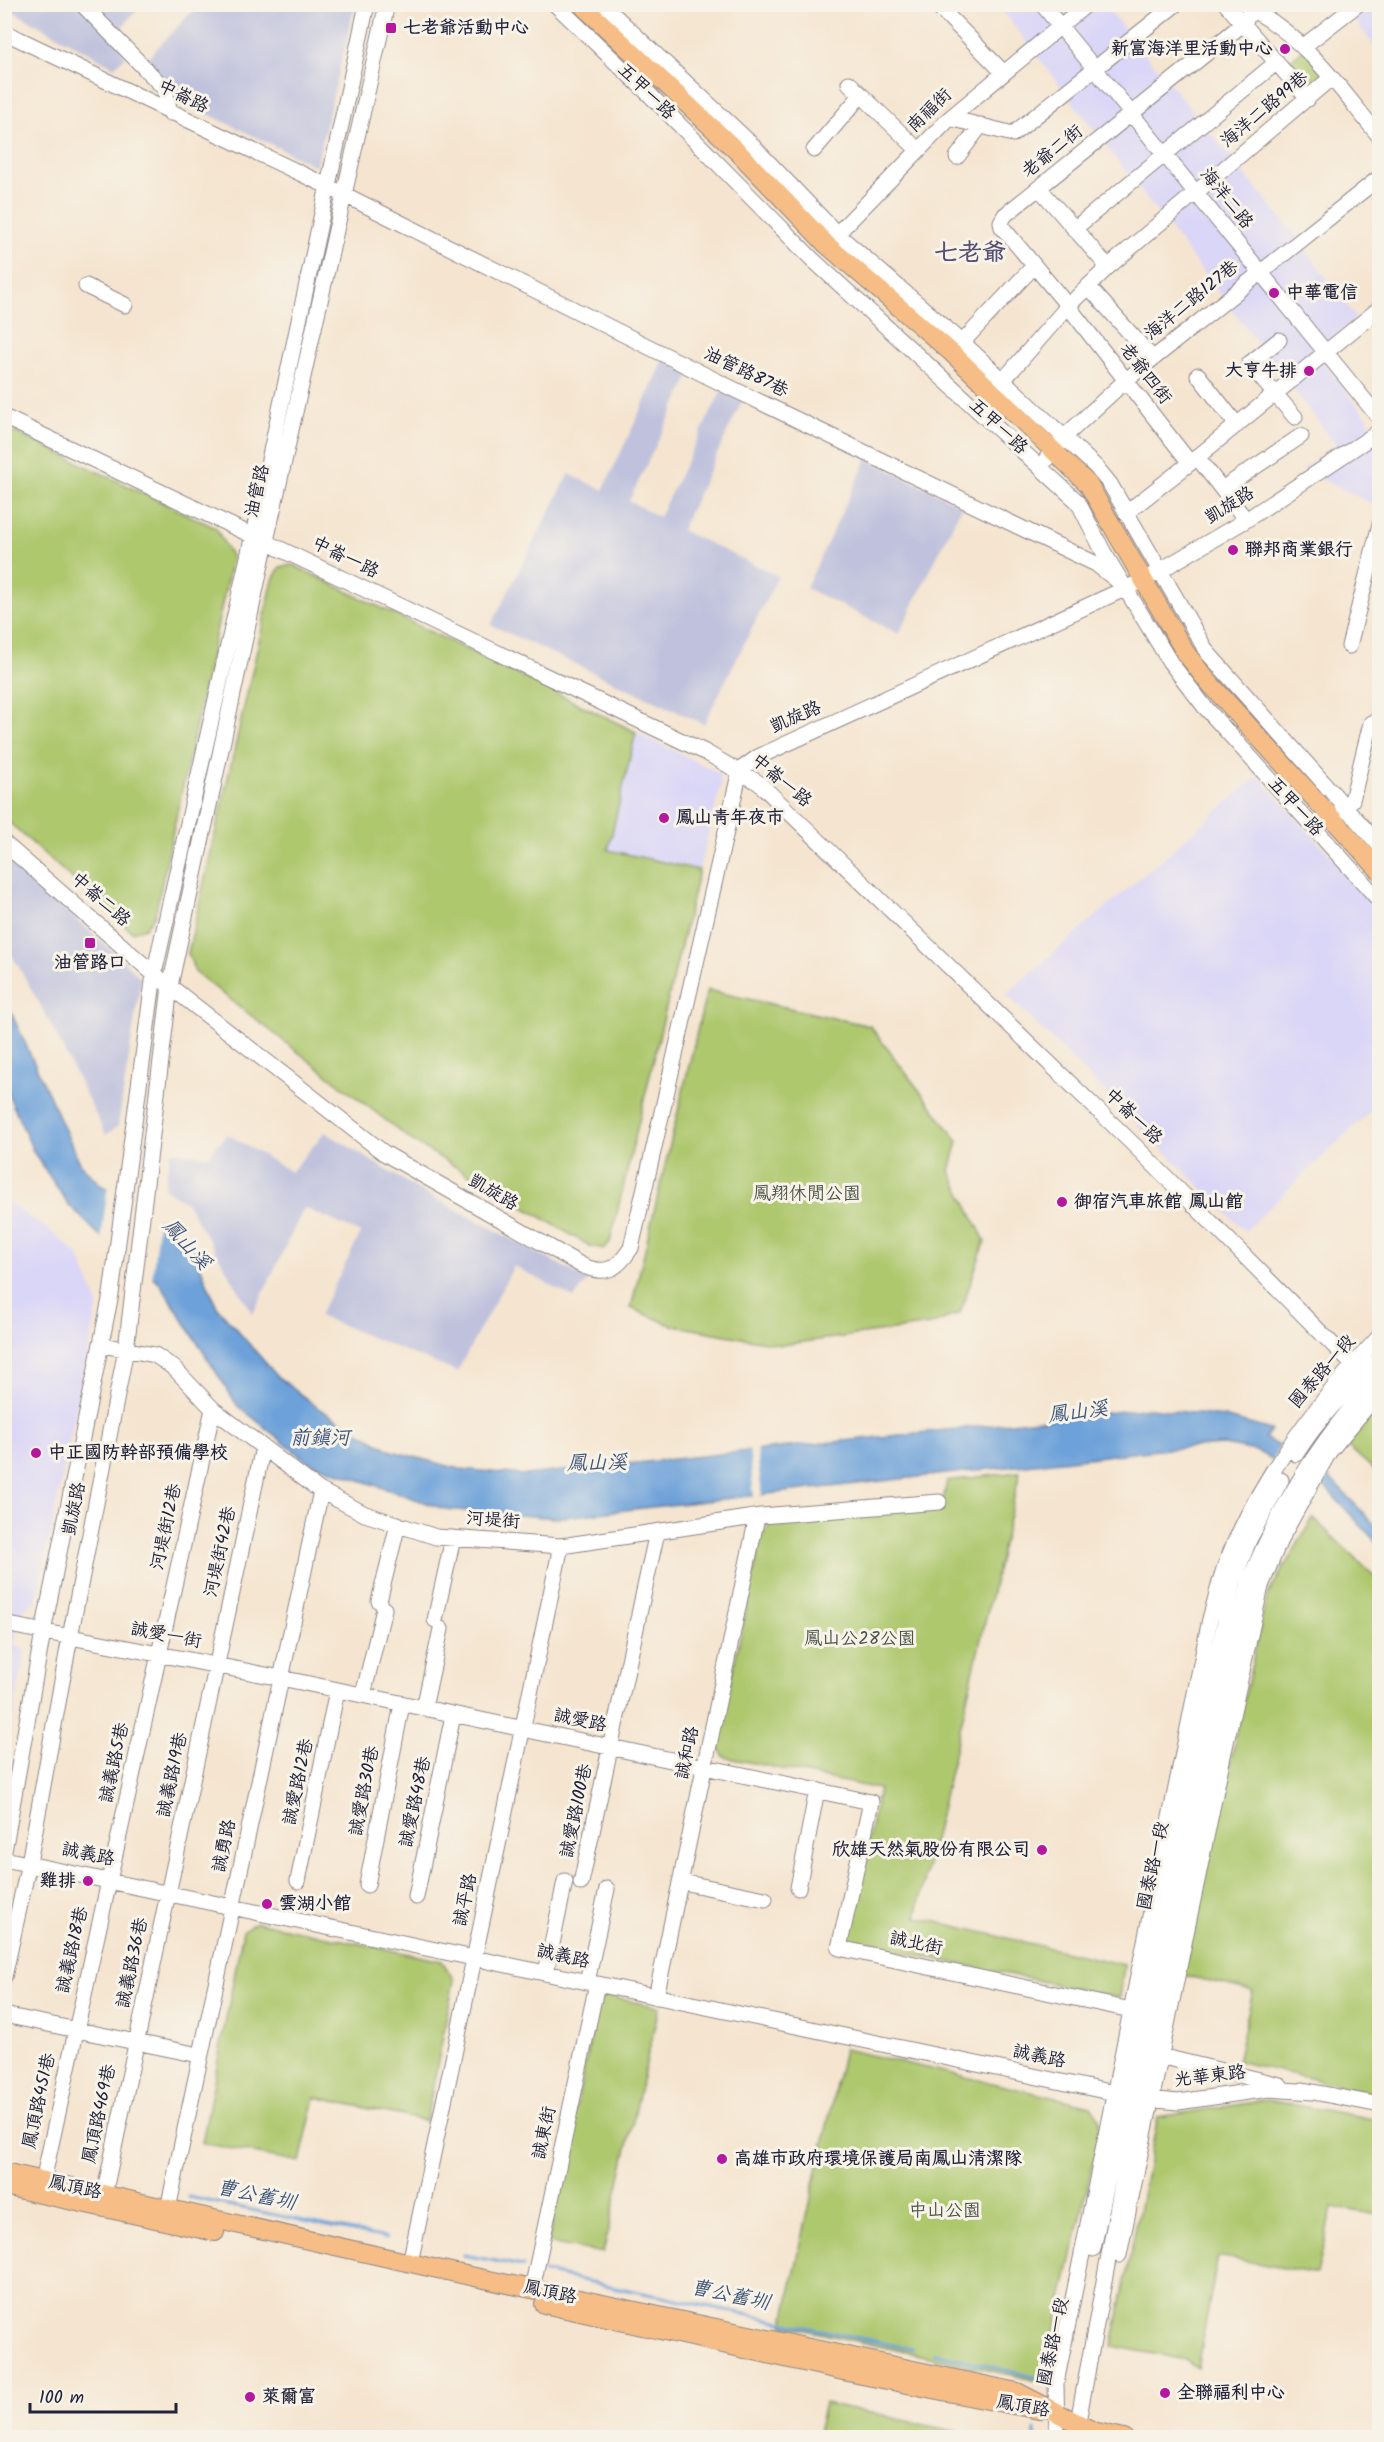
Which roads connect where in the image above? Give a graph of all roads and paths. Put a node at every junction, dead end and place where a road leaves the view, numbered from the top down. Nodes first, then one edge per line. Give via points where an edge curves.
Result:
1 (82, 4) edge
2 (367, 4) edge
3 (387, 4) edge
4 (555, 4) edge
5 (580, 4) edge
6 (602, 4) edge
7 (936, 4) edge
8 (1042, 4) edge
9 (1087, 4) edge
10 (1176, 4) edge
11 (1226, 4) edge
12 (1358, 4) edge
13 (1254, 7) edge
14 (1244, 23) junction
15 (1058, 28) junction
16 (4, 32) edge
17 (1304, 46) junction
18 (1277, 62) junction
19 (1096, 69) junction
20 (1003, 72) junction
21 (1331, 78) junction
22 (849, 83) dead end
23 (861, 95) junction
24 (1308, 99) junction
25 (170, 113) junction
26 (1131, 113) junction
27 (950, 118) junction
28 (981, 125) junction
29 (1380, 137) edge
30 (814, 150) dead end
31 (918, 150) junction
32 (1164, 153) junction
33 (957, 157) dead end
34 (1380, 177) edge
35 (327, 186) junction
36 (1039, 188) junction
37 (1196, 194) junction
38 (346, 196) junction
39 (1001, 222) joint
40 (1074, 229) junction
41 (832, 240) junction
42 (812, 259) junction
43 (1033, 267) junction
44 (1108, 267) junction
45 (1260, 271) junction
46 (86, 286) dead end
47 (1088, 286) junction
48 (125, 305) dead end
49 (1068, 306) junction
50 (1380, 308) edge
51 (1279, 340) dead end
52 (957, 348) junction
53 (1324, 352) junction
54 (1152, 359) junction
55 (1198, 375) dead end
56 (1125, 381) junction
57 (998, 386) junction
58 (1276, 393) junction
59 (978, 409) junction
60 (4, 417) edge
61 (1295, 417) dead end
62 (1380, 419) edge
63 (1237, 425) junction
64 (1380, 431) edge
65 (1301, 436) dead end
66 (1059, 443) junction
67 (1194, 460) junction
68 (1040, 467) junction
69 (1222, 489) junction
70 (1126, 513) junction
71 (1246, 520) junction
72 (1380, 524) edge
73 (260, 538) junction
74 (1151, 575) junction
75 (1127, 588) junction
76 (1349, 646) dead end
77 (1259, 710) junction
78 (1245, 722) junction
79 (1371, 723) dead end
80 (1231, 736) junction
81 (740, 770) junction
82 (1339, 814) junction
83 (1319, 834) junction
84 (4, 843) edge
85 (1380, 846) edge
86 (1380, 871) edge
87 (1380, 901) edge
88 (154, 974) junction
89 (170, 986) junction
90 (1380, 1336) edge
91 (102, 1345) junction
92 (126, 1349) junction
93 (1380, 1359) edge
94 (1369, 1378) edge
95 (213, 1409) junction
96 (263, 1447) junction
97 (1286, 1486) junction
98 (321, 1491) junction
99 (939, 1502) dead end
100 (757, 1517) junction
101 (398, 1524) junction
102 (657, 1532) junction
103 (453, 1538) junction
104 (561, 1546) junction
105 (4, 1624) edge
106 (44, 1632) junction
107 (70, 1637) junction
108 (159, 1654) junction
109 (216, 1666) junction
110 (281, 1678) junction
111 (337, 1690) junction
112 (363, 1695) junction
113 (402, 1704) junction
114 (424, 1708) junction
115 (453, 1715) junction
116 (521, 1728) junction
117 (610, 1747) junction
118 (705, 1767) junction
119 (817, 1791) junction
120 (871, 1802) joint
121 (4, 1851) edge
122 (4, 1859) edge
123 (29, 1863) junction
124 (109, 1879) junction
125 (298, 1881) dead end
126 (565, 1881) dead end
127 (682, 1882) junction
128 (581, 1883) dead end
129 (367, 1886) dead end
130 (798, 1888) dead end
131 (607, 1889) dead end
132 (168, 1892) junction
133 (416, 1897) dead end
134 (765, 1899) dead end
135 (232, 1905) junction
136 (474, 1957) junction
137 (546, 1973) junction
138 (4, 1977) edge
139 (592, 1983) junction
140 (656, 1997) junction
141 (1131, 2010) junction
142 (4, 2015) edge
143 (75, 2030) junction
144 (135, 2042) junction
145 (200, 2055) junction
146 (1160, 2056) junction
147 (1313, 2092) junction
148 (1132, 2097) junction
149 (1380, 2105) edge
150 (4, 2172) edge
151 (43, 2181) junction
152 (4, 2186) edge
153 (104, 2194) junction
154 (168, 2209) junction
155 (410, 2263) junction
156 (532, 2289) junction
157 (1059, 2414) junction
158 (1076, 2431) edge
159 (1057, 2438) edge
160 (1124, 2438) edge

1 - 25 street via 165,89
2 - 35 street, 油管路
3 - 38 street, 油管路
4 - 42 street, 五甲一路
5 - 41 main road, 五甲一路
6 - 41 street, 五甲一路 via 747,140
7 - 20 street
8 - 15 street, 海洋二路
9 - 15 street, 南福街
10 - 19 street
11 - 14 street
12 - 17 street
13 - 14 street, 老爺二街
13 - 17 street
14 - 18 street
14 - 26 street, 老爺二街
15 - 19 street, 海洋二路
15 - 20 street, 南福街
16 - 25 street, 中崙路
17 - 21 street
18 - 24 street
18 - 32 street
19 - 26 street, 海洋二路
19 - 28 street via 1013,134
20 - 27 street, 南福街
21 - 24 street, 海洋二路99巷
21 - 29 street
22 - 23 street
23 - 30 street
23 - 31 street
24 - 37 street, 海洋二路99巷
25 - 35 street, 中崙路
26 - 32 street, 海洋二路
26 - 36 street, 老爺二街
27 - 28 street
27 - 31 street, 南福街
28 - 33 street
31 - 41 street, 南福街
32 - 37 street, 海洋二路
32 - 40 street
34 - 45 street, 海洋二路127巷
35 - 38 street, 中崙路
35 - 73 street, 油管路
36 - 39 street, 老爺二街
36 - 40 street
37 - 44 street
37 - 45 street, 海洋二路
38 - 73 street, 油管路
38 - 75 street, 油管路87巷 via 1096,564
39 - 43 street, 老爺四街
40 - 44 street
41 - 42 street, 南福街
41 - 52 main road, 五甲一路
42 - 59 street, 五甲一路
43 - 49 street, 老爺四街
43 - 52 street
44 - 47 street
45 - 53 street, 海洋二路
45 - 54 street, 海洋二路127巷
46 - 48 street
47 - 49 street
47 - 54 street
49 - 56 street, 老爺四街
49 - 57 street
50 - 53 street
51 - 58 street via 1250,364
52 - 57 main road, 五甲一路
53 - 58 street
53 - 62 street, 海洋二路
54 - 56 street, 海洋二路127巷
55 - 63 street
56 - 66 street, 海洋二路127巷
56 - 67 street, 老爺四街
57 - 59 street
57 - 66 main road, 五甲一路
58 - 61 street
58 - 63 street
59 - 68 street, 五甲一路
60 - 73 street, 中崙一路
63 - 67 street
64 - 71 street, 凱旋路
65 - 69 street
66 - 68 street, 海洋二路127巷
66 - 70 street, 五甲一路 via 1096,467
66 - 74 main road, 五甲一路
67 - 69 street, 老爺四街
67 - 70 street
68 - 75 street, 五甲一路 via 1078,502
69 - 71 street, 老爺四街
70 - 74 street, 五甲一路
71 - 74 street, 凱旋路
72 - 76 street
73 - 81 street, 中崙一路
73 - 88 street, 油管路
73 - 89 street, 油管路
74 - 75 street, 凱旋路
74 - 77 street, 五甲一路 via 1207,652
74 - 78 main road, 五甲一路 via 1185,652
75 - 80 street, 五甲一路 via 1170,662
75 - 81 street, 凱旋路 via 758,757
77 - 78 street
77 - 82 street, 五甲一路
78 - 80 street
78 - 82 main road, 五甲一路
79 - 82 street via 1352,800
80 - 83 street, 五甲一路
81 - 89 street, 凱旋路 via 631,1248 623,1261 610,1269 597,1272 581,1265 384,1154
81 - 94 street, 中崙一路 via 776,800 1135,1146
82 - 83 street
82 - 85 street, 五甲一路
82 - 86 main road, 五甲一路
83 - 87 street, 五甲一路
84 - 88 street, 中崙二路
88 - 89 street, 中崙二路
88 - 91 street, 凱旋路
89 - 92 street, 凱旋路
90 - 94 street, 國泰路一段
91 - 92 street, 河堤街
91 - 106 street, 凱旋路
92 - 95 street, 河堤街 via 155,1355 174,1368
92 - 107 street, 凱旋路
93 - 94 street, 國泰路一段
94 - 97 street, 國泰路一段 via 1325,1449
94 - 97 street, 國泰路一段 via 1301,1436
95 - 96 street, 河堤街
95 - 108 street, 河堤街12巷
96 - 98 street, 河堤街
96 - 109 street, 河堤街42巷
97 - 141 street, 國泰路一段 via 1246,1520 1225,1567 1210,1619
97 - 146 street, 國泰路一段 via 1269,1568 1251,1625
97 - 148 street, 國泰路一段 via 1249,1540 1234,1579
98 - 101 street, 河堤街 via 365,1514
98 - 110 street, 誠勇路
99 - 100 street, 河堤街
100 - 102 street, 河堤街
100 - 118 street, 誠和路
101 - 103 street, 河堤街 via 436,1537
101 - 112 street
102 - 104 street, 河堤街
102 - 117 street, 誠愛路100巷
103 - 104 street, 河堤街
103 - 114 street
104 - 116 street, 誠平路
105 - 106 street, 誠愛一街
106 - 107 street, 誠愛一街
106 - 121 street, 凱旋路
107 - 108 street, 誠愛一街
107 - 123 street, 凱旋路
108 - 109 street, 誠愛一街
108 - 124 street, 誠義路5巷
109 - 110 street, 誠愛一街
109 - 132 street, 誠義路19巷
110 - 111 street, 誠愛路
110 - 135 street, 誠勇路
111 - 112 street, 誠愛路
111 - 125 street, 誠愛路12巷
112 - 113 street, 誠愛路
113 - 114 street, 誠愛路
113 - 129 street, 誠愛路30巷
114 - 115 street, 誠愛路
115 - 116 street, 誠愛路
115 - 133 street, 誠愛路48巷
116 - 117 street, 誠愛路
116 - 136 street, 誠平路
117 - 118 street, 誠愛路
117 - 128 street, 誠愛路100巷
118 - 119 street, 誠愛路
118 - 127 street, 誠和路
119 - 120 street, 誠愛路
119 - 130 street
120 - 141 street, 誠北街 via 839,1948
122 - 123 street, 誠義路
123 - 124 street, 誠義路
123 - 138 street, 凱旋路
124 - 132 street, 誠義路
124 - 143 street, 誠義路18巷
126 - 137 street
127 - 134 street
127 - 140 street, 誠和路
131 - 139 street, 誠東街
132 - 135 street, 誠義路
132 - 144 street, 誠義路36巷
135 - 136 street, 誠義路
135 - 145 street, 誠勇路
136 - 137 street, 誠義路
136 - 155 street, 誠平路
137 - 139 street, 誠義路
139 - 140 street, 誠義路
139 - 156 street, 誠東街
140 - 148 street, 誠義路
141 - 148 street, 國泰路一段
142 - 143 street
143 - 144 street
143 - 151 street, 鳳頂路451巷
144 - 145 street
144 - 153 street, 鳳頂路469巷
145 - 154 street, 誠勇路
146 - 147 street, 光華東路
146 - 148 street, 國泰路一段
147 - 148 street, 光華東路 via 1269,2089 1178,2102
147 - 149 street, 光華東路
148 - 157 street, 國泰路一段
148 - 158 street, 國泰路一段 via 1132,2163
150 - 151 main road, 鳳頂路
151 - 153 main road, 鳳頂路
152 - 157 main road, 鳳頂路 via 857,2374
153 - 154 main road, 鳳頂路
154 - 155 main road, 鳳頂路
155 - 156 main road, 鳳頂路
156 - 157 main road, 鳳頂路 via 1017,2392
157 - 158 main road
157 - 159 street, 國泰路一段
158 - 160 main road

